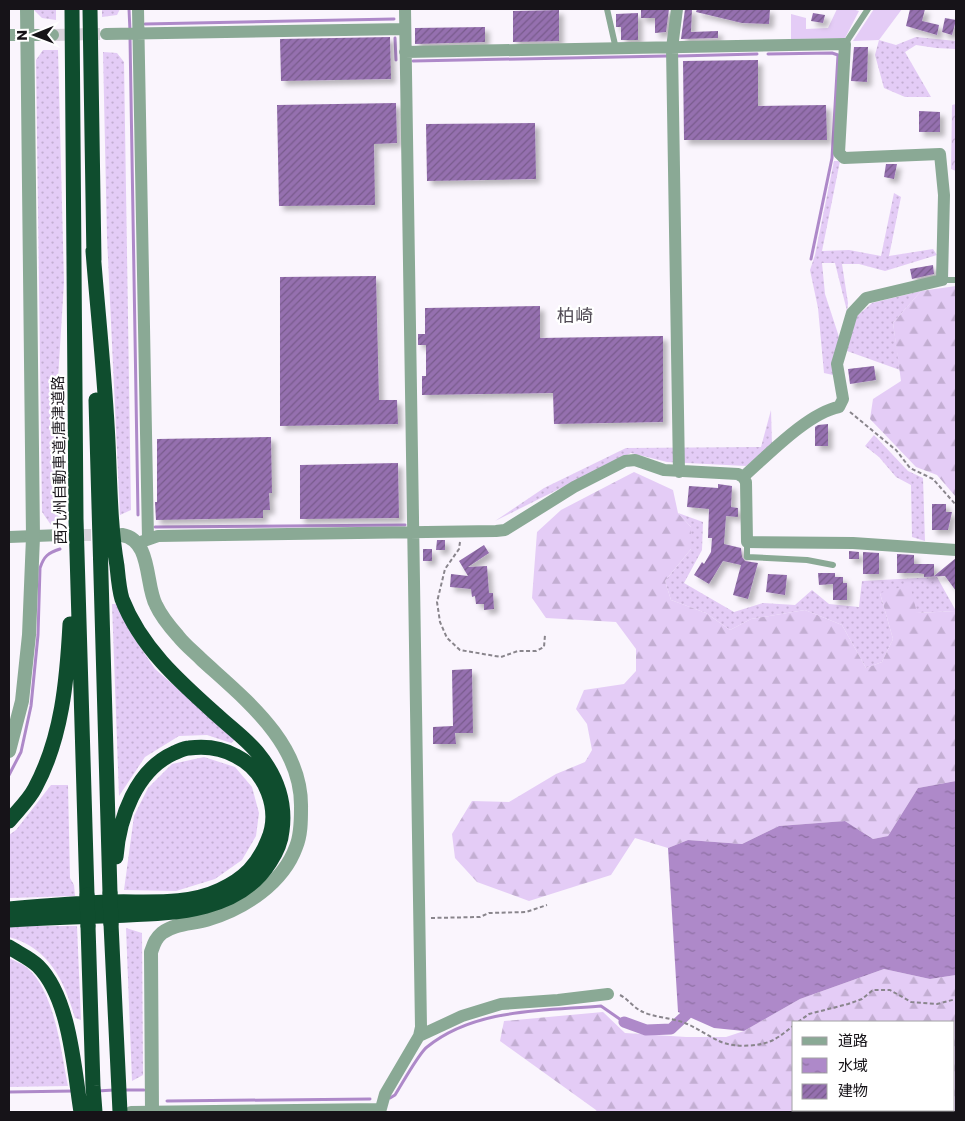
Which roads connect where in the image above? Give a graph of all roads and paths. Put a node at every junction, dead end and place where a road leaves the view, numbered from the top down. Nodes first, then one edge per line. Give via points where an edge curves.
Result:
1 (27, 9) edge
2 (72, 9) edge
3 (90, 9) edge
4 (138, 9) edge
5 (405, 9) edge
6 (607, 9) edge
7 (677, 9) edge
8 (868, 9) edge
9 (405, 29) junction
10 (138, 33) junction
11 (106, 34) tunnel mouth
12 (9, 35) edge
13 (27, 35) junction
14 (53, 35) tunnel mouth
15 (845, 44) junction
16 (672, 48) junction
17 (616, 49) junction
18 (406, 52) junction
19 (94, 251) junction
20 (942, 280) junction
21 (956, 280) edge
22 (839, 407) junction
23 (678, 472) junction
24 (744, 477) junction
25 (956, 505) edge
26 (76, 519) junction
27 (462, 532) junction
28 (413, 533) junction
29 (122, 535) tunnel mouth
30 (33, 536) junction
31 (61, 536) tunnel mouth
32 (9, 537) edge
33 (143, 541) junction
34 (747, 542) junction
35 (956, 550) edge
36 (834, 565) dead end
37 (545, 635) dead end
38 (9, 751) edge
39 (9, 821) edge
40 (112, 894) junction
41 (547, 905) dead end
42 (9, 909) edge
43 (419, 918) junction
44 (9, 920) edge
45 (9, 947) edge
46 (608, 994) joint
47 (956, 999) edge
48 (799, 1021) edge
49 (792, 1027) edge
50 (419, 1036) junction
51 (334, 1111) edge
52 (380, 1111) edge
53 (81, 1112) edge
54 (95, 1112) edge
55 (120, 1112) edge
56 (131, 1112) edge
57 (152, 1112) edge

1 - 13 street
2 - 26 highway, 西九州自動車道;唐津道路
3 - 19 highway
4 - 10 street
5 - 9 street
6 - 17 lane
7 - 16 street
8 - 15 lane
9 - 10 street
9 - 18 street
10 - 11 street
10 - 33 street
12 - 13 street
13 - 14 street
13 - 30 street
15 - 16 street
15 - 20 street via 839,153 844,158 940,154 944,195
16 - 17 street
16 - 23 street
17 - 18 street
18 - 28 street
19 - 40 highway via 96,443
19 - 44 highway via 111,531 122,597 153,653 174,677 256,752 272,773 284,816 282,839 263,874 246,888 208,906 172,913
20 - 21 lane
20 - 22 street via 866,298 852,313 837,364 843,399
22 - 24 street via 813,417
22 - 25 path via 854,414 896,450 910,468 933,479
23 - 24 street via 738,474
23 - 27 street via 635,460 625,461 574,487 505,530
24 - 34 street
26 - 39 highway via 69,648 54,744 34,789
26 - 54 highway, 西九州自動車道;唐津道路, bridge
27 - 28 street
27 - 37 path via 459,549 445,569 437,602 447,638 460,650 501,657 518,650 536,651 544,647
28 - 33 street via 158,536
28 - 43 street
29 - 33 street
30 - 31 street
30 - 32 street
30 - 38 street via 29,635 22,701
33 - 57 street via 155,605 178,637 255,709 282,742 296,772 301,800 297,846 287,866 264,890 240,907 172,928 154,941 151,952
34 - 35 street via 853,543
34 - 36 lane via 747,558 807,560
40 - 42 highway via 117,845 127,806 140,781 162,759 187,748 214,748 237,756 253,769 265,785 273,806 272,832 262,857 240,879 219,891 166,902 64,904
40 - 55 highway, bridge via 110,917
41 - 43 path via 526,912 489,913 480,917
43 - 50 street
45 - 53 highway via 38,966 54,989 65,1016
46 - 49 path via 628,999 646,1014 687,1024 736,1046 775,1040
46 - 50 street via 501,1004 462,1016
47 - 48 path via 937,1004 911,1002 890,990 873,990 862,999 809,1014
50 - 52 street via 386,1094
51 - 52 street
51 - 57 street
56 - 57 street

